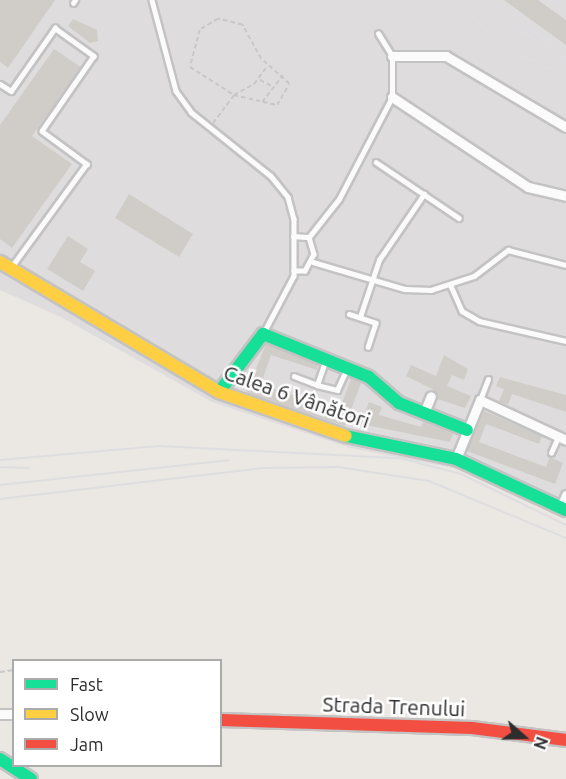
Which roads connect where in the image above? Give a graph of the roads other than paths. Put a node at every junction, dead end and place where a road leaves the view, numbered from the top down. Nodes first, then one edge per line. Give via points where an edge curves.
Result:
1 (152, 0) edge
2 (378, 34) dead end
3 (392, 56) junction
4 (0, 84) edge
5 (392, 97) junction
6 (566, 127) edge
7 (376, 162) dead end
8 (424, 194) junction
9 (566, 196) edge
10 (459, 218) dead end
11 (293, 236) junction
12 (309, 237) junction
13 (313, 262) junction
14 (566, 265) edge
15 (5, 266) edge
16 (294, 271) junction
17 (373, 280) junction
18 (451, 286) junction
19 (348, 314) dead end
20 (360, 317) junction
21 (263, 334) junction
22 (566, 341) edge
23 (368, 347) dead end
24 (326, 359) junction
25 (347, 369) junction
26 (294, 376) dead end
27 (488, 379) dead end
28 (317, 385) junction
29 (219, 392) junction
30 (431, 396) dead end
31 (480, 400) junction
32 (424, 413) junction
33 (467, 430) junction
34 (562, 439) edge
35 (551, 453) dead end
36 (456, 459) junction
37 (566, 495) edge
38 (563, 509) edge
39 (222, 720) edge
40 (566, 740) edge
41 (0, 759) edge
42 (26, 778) edge

1 - 11 lane via 163,27 168,73 191,112 281,185 294,219
2 - 3 lane
3 - 5 lane
3 - 6 street via 446,56
4 - 15 lane via 11,91 55,28 94,56 42,131 87,164
5 - 9 street via 528,187
5 - 12 lane via 339,199
7 - 8 lane
8 - 10 lane
8 - 17 lane via 380,260
11 - 12 lane
11 - 16 lane
12 - 13 lane
13 - 16 lane via 305,271
13 - 17 lane
14 - 18 lane via 508,250
15 - 29 street, Calea 6 Vânători
16 - 21 lane via 283,304
17 - 18 lane via 405,289
17 - 20 lane
18 - 22 lane via 462,311 479,321
19 - 20 lane
20 - 23 lane via 376,323
21 - 24 street
21 - 29 street
24 - 25 street
24 - 28 lane
25 - 28 lane via 337,390
25 - 32 street
26 - 28 lane
27 - 31 lane
29 - 36 street, Calea 6 Vânători via 340,435
30 - 32 street
31 - 33 street
31 - 34 street
32 - 33 street
33 - 36 street
34 - 35 lane
36 - 38 street, Calea 6 Vânători
37 - 38 street
39 - 40 street, Strada Trenului via 472,728
41 - 42 street

